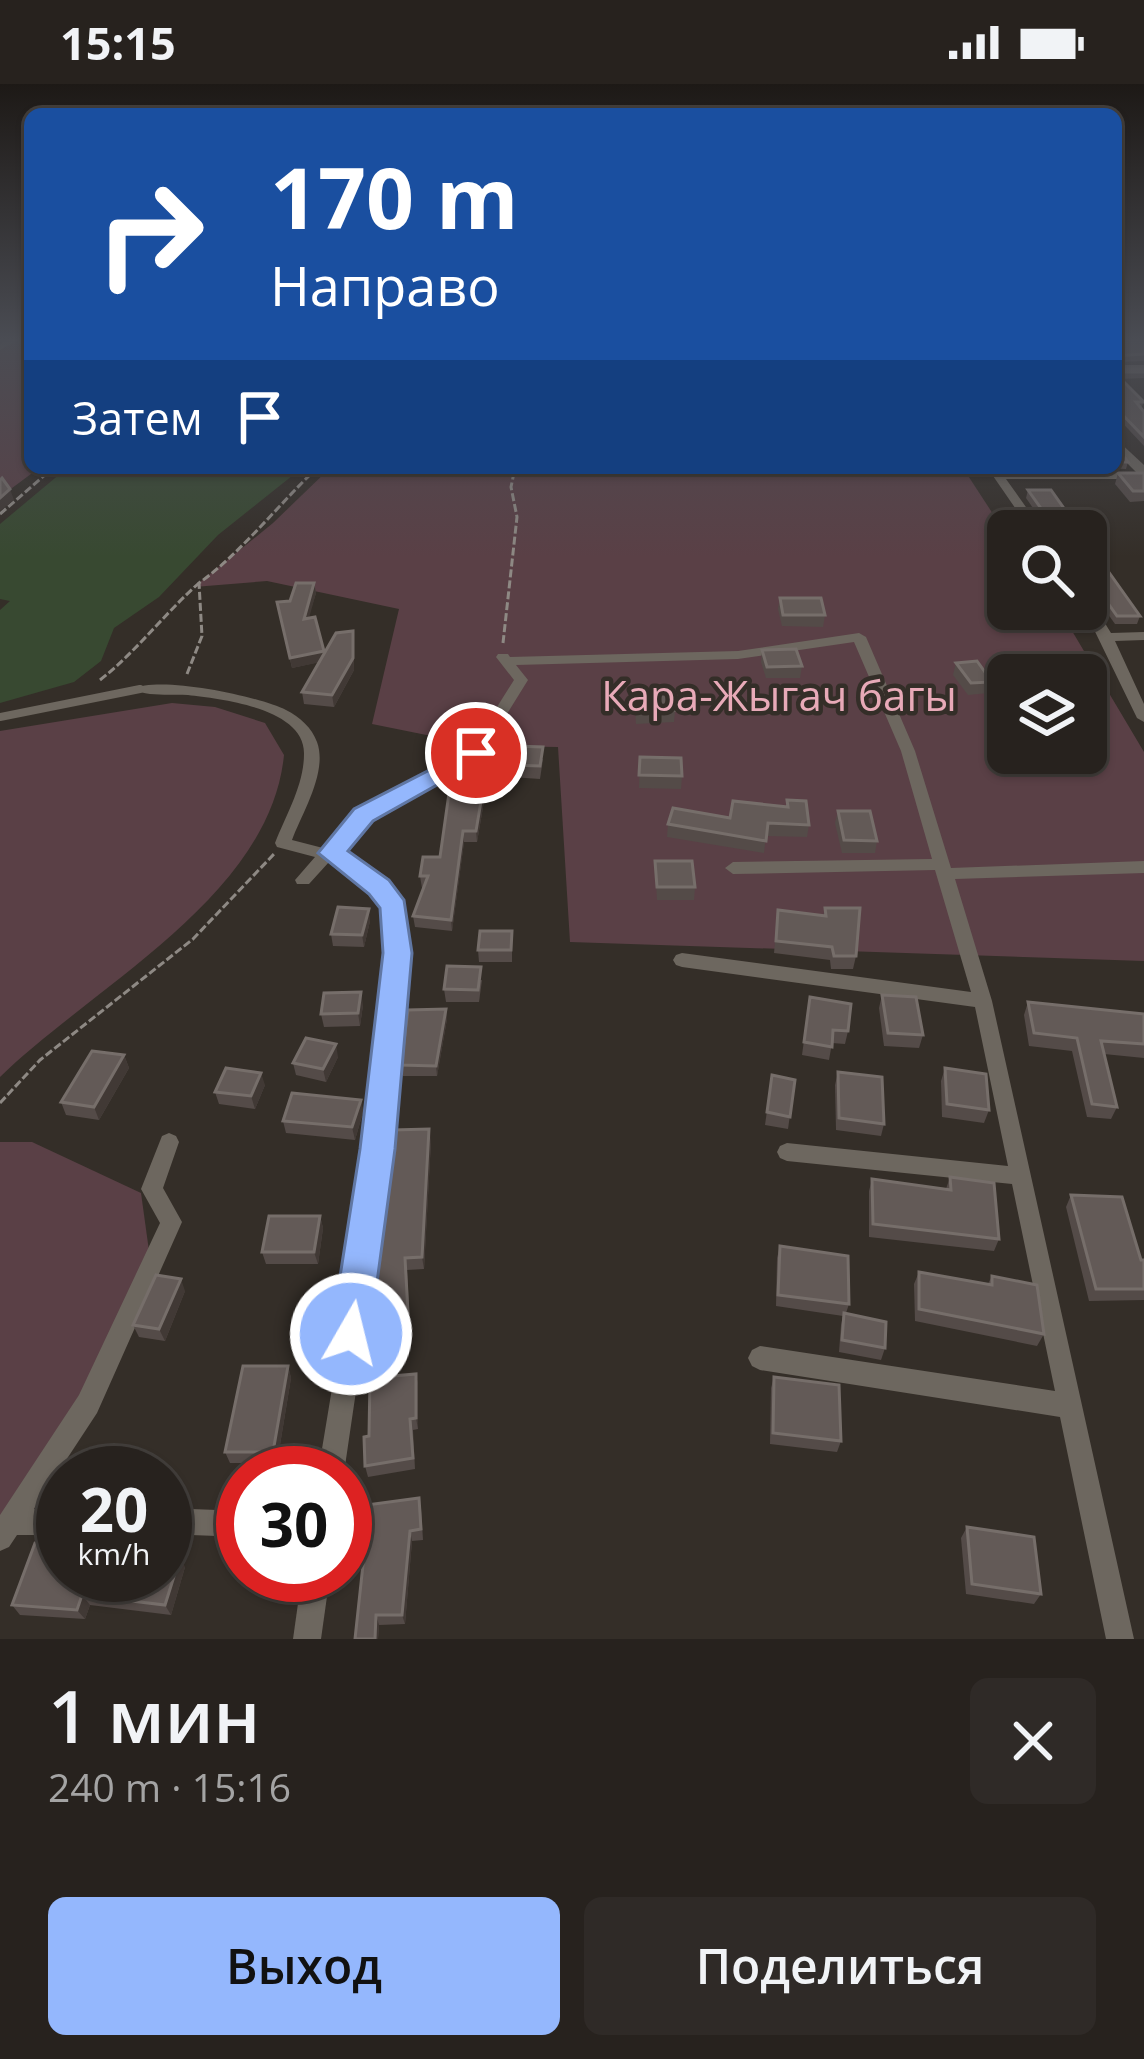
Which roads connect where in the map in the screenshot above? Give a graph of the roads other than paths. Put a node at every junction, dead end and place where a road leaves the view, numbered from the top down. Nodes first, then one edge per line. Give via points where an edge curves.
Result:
1 (1122, 450) edge
2 (996, 474) edge
3 (1070, 474) edge
4 (1144, 476) edge
5 (1022, 510) edge
6 (1105, 630) edge
7 (1144, 636) edge
8 (1110, 637) junction
9 (140, 689) joint
10 (0, 716) edge
11 (1144, 718) edge
12 (332, 853) junction
13 (1144, 867) edge
14 (733, 868) dead end
15 (944, 869) junction
16 (303, 880) dead end
17 (682, 960) dead end
18 (983, 1001) junction
19 (170, 1142) dead end
20 (787, 1152) dead end
21 (1021, 1176) junction
22 (760, 1358) dead end
23 (1071, 1406) junction
24 (335, 1446) edge
25 (36, 1526) edge
26 (5, 1530) edge
27 (313, 1602) edge
28 (308, 1639) edge
29 (1120, 1639) edge

1 - 4 street
2 - 5 street
3 - 4 street
6 - 8 street
7 - 8 street
8 - 11 street
9 - 10 lane
9 - 12 street via 208,690 304,729 310,768 283,843
12 - 15 street via 363,815 476,753 521,680 507,659 738,656 859,637 908,751
12 - 16 street
12 - 24 street via 394,907 398,953
13 - 15 street
14 - 15 street
15 - 18 street
17 - 18 street
18 - 21 street
19 - 26 street via 152,1189 171,1222 88,1404
20 - 21 street
21 - 23 street
22 - 23 street
23 - 29 street
25 - 26 street
27 - 28 street

